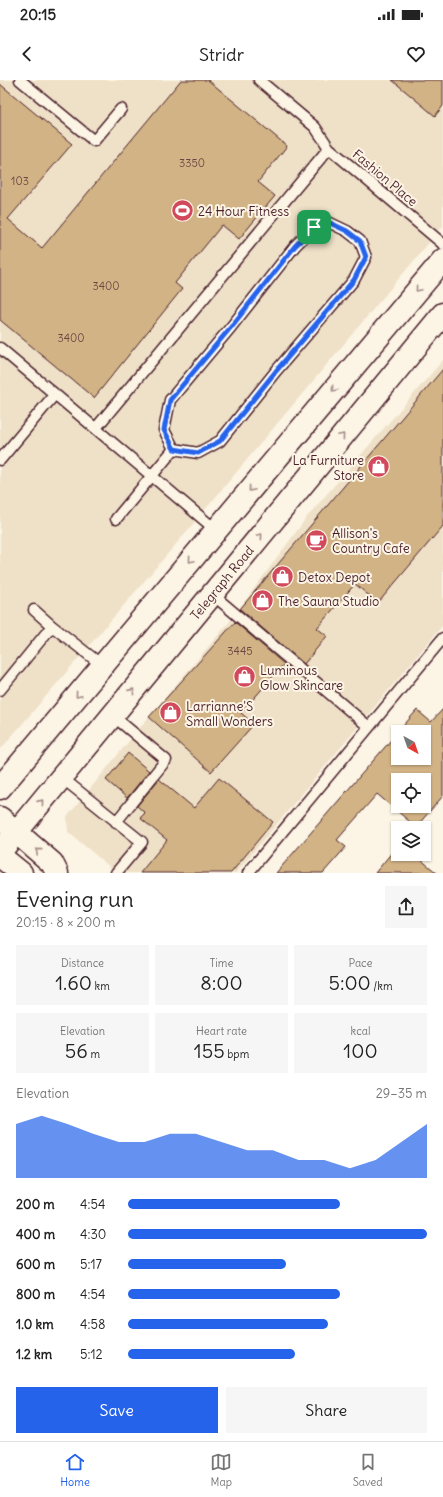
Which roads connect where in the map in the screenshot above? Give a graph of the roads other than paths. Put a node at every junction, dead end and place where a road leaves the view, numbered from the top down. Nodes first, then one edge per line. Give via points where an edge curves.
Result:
1 (20, 80) edge
2 (259, 80) edge
3 (121, 109) dead end
4 (329, 148) junction
5 (443, 244) edge
6 (443, 260) edge
7 (443, 314) edge
8 (0, 348) edge
9 (55, 394) junction
10 (96, 428) junction
11 (174, 449) junction
12 (0, 460) edge
13 (151, 476) junction
14 (116, 519) dead end
15 (216, 530) junction
16 (212, 594) junction
17 (34, 610) dead end
18 (52, 626) junction
19 (443, 638) edge
20 (102, 666) junction
21 (0, 690) edge
22 (112, 716) junction
23 (369, 727) junction
24 (61, 777) junction
25 (0, 788) edge
26 (0, 818) edge
27 (116, 822) junction
28 (16, 832) junction
29 (0, 852) edge
30 (0, 856) edge
31 (21, 873) edge
32 (57, 873) edge
33 (116, 873) edge
34 (248, 873) edge

1 - 3 lane via 94,141
2 - 4 lane, Fashion Place via 315,127
4 - 5 lane, Fashion Place
4 - 10 lane
6 -> 15 main road
16 -> 7 main road, Telegraph Road
8 - 9 lane
9 - 10 lane
9 - 12 lane
10 - 13 lane
11 - 11 lane via 164,430 170,400 295,246 324,220 347,231 360,241 366,257 354,280 220,441 198,453
11 - 13 lane
13 - 14 lane
13 - 15 lane
15 -> 20 main road
22 -> 16 main road, Telegraph Road
16 - 23 lane
17 - 18 lane
18 - 20 lane
18 - 21 lane
19 - 23 lane
20 -> 25 main road
22 - 24 main road, Telegraph Road
22 - 27 lane via 166,760
23 - 34 lane
24 - 27 lane
28 -> 24 main road, Telegraph Road
26 - 28 main road
27 - 33 lane via 142,842
28 - 29 main road, Telegraph Road
32 -> 28 main road via 52,863
30 - 31 main road

